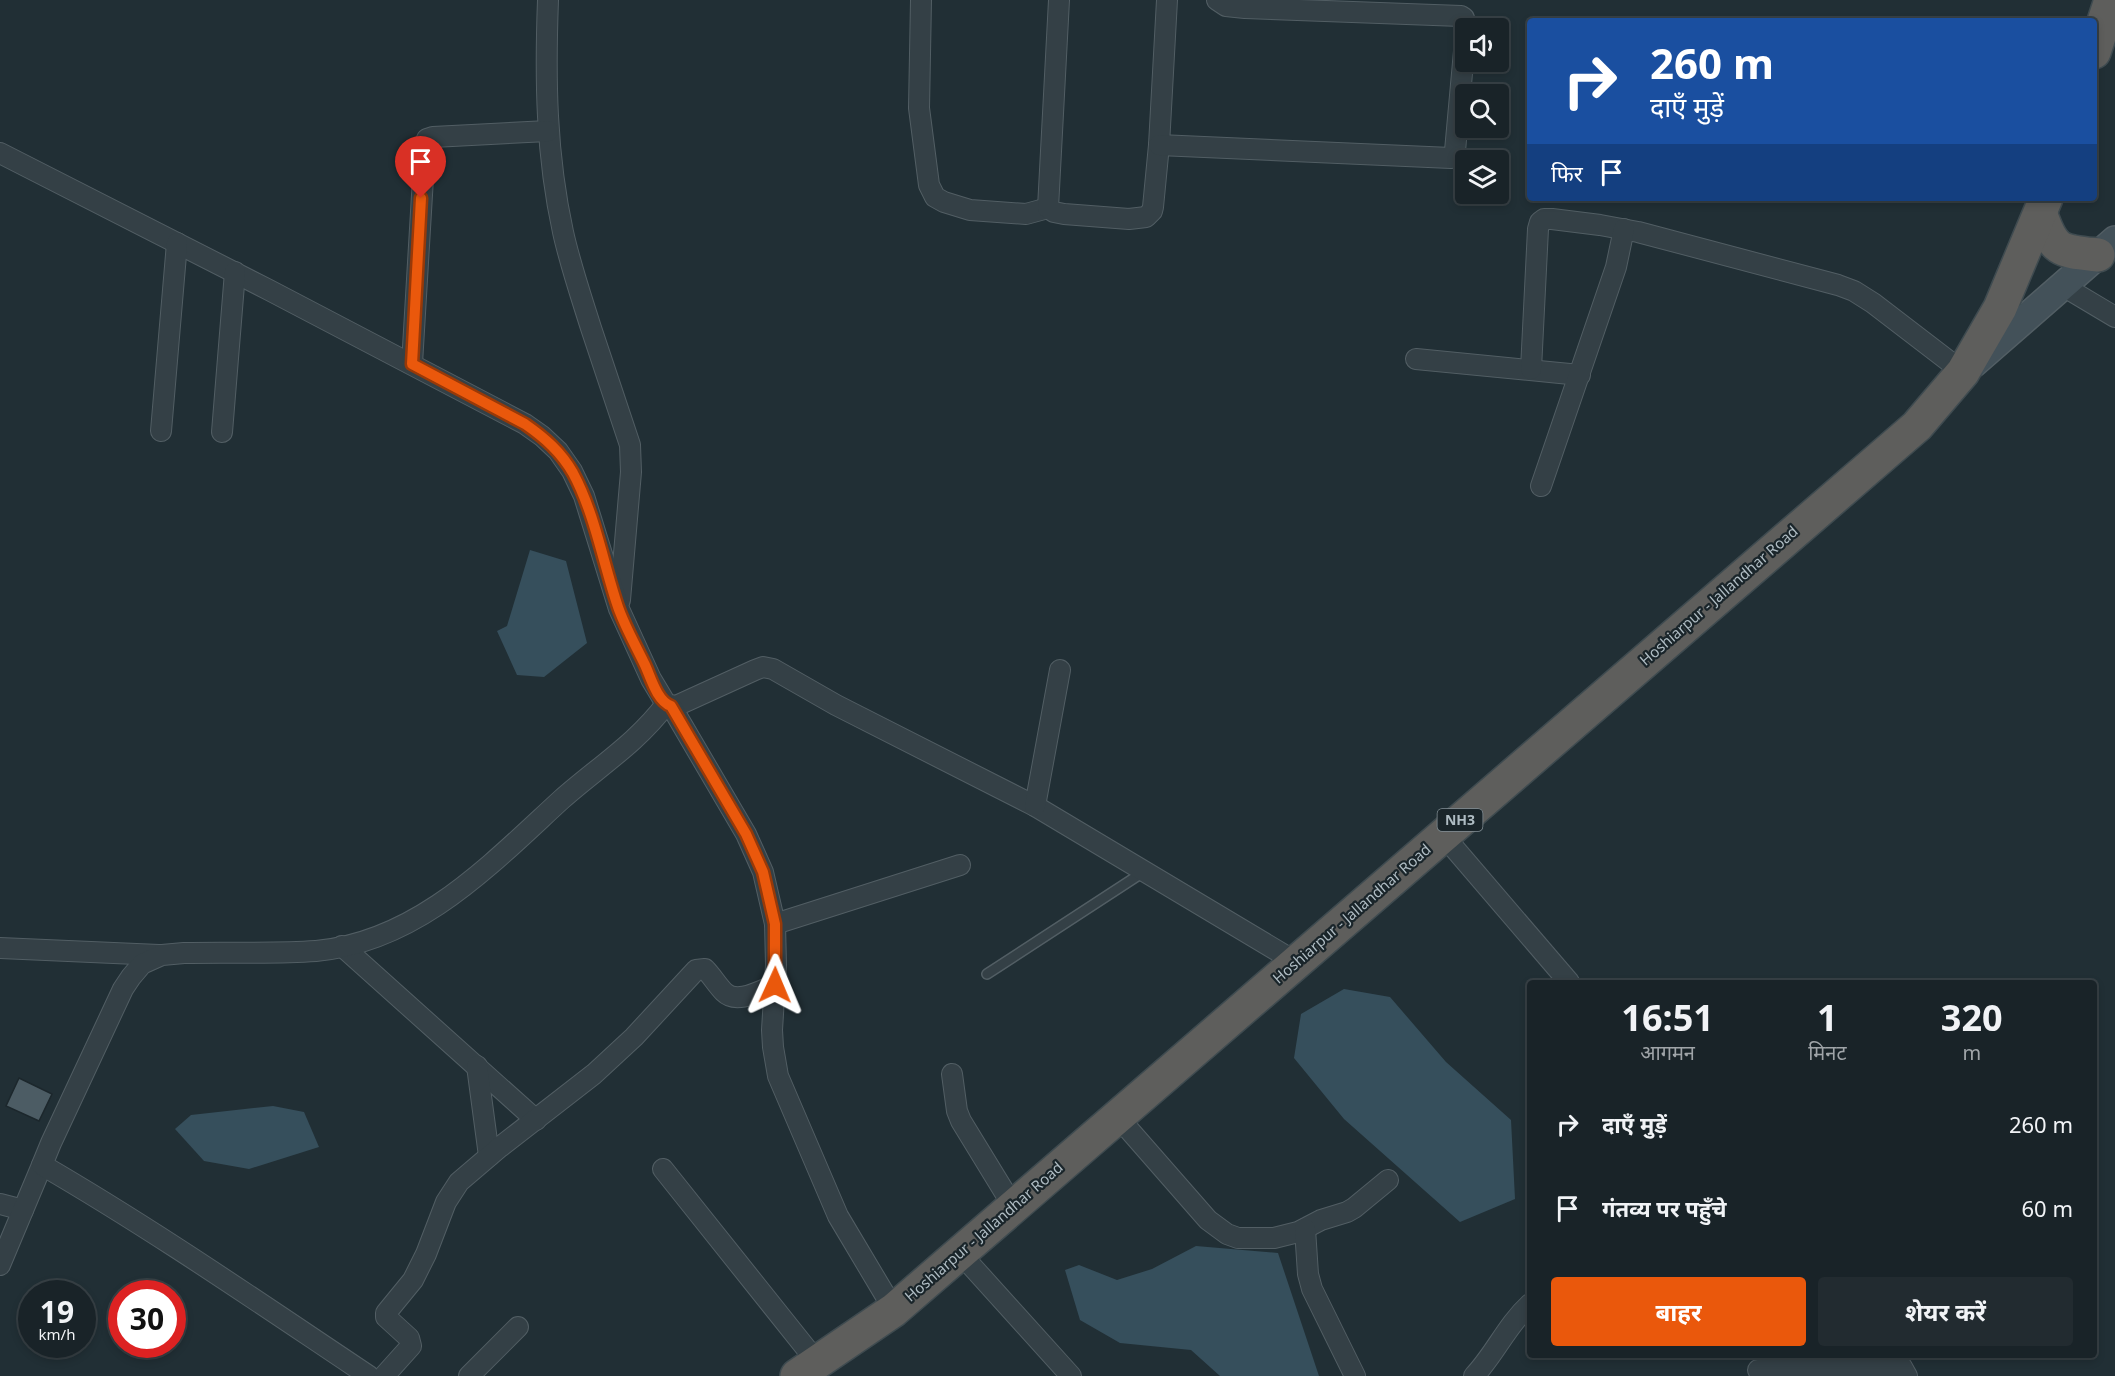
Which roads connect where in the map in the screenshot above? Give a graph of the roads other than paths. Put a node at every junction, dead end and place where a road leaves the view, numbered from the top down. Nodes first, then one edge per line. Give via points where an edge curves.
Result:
1 (548, 0) edge
2 (921, 0) edge
3 (1059, 0) edge
4 (1167, 0) edge
5 (1218, 0) edge
6 (2111, 0) edge
7 (1464, 18) edge
8 (2097, 43) edge
9 (1462, 72) edge
10 (548, 131) junction
11 (1159, 145) junction
12 (0, 153) edge
13 (2043, 206) edge
14 (1048, 208) junction
15 (1624, 229) junction
16 (177, 243) junction
17 (2106, 248) edge
18 (235, 272) junction
19 (2063, 286) junction
20 (2115, 316) edge
21 (1416, 359) dead end
22 (412, 364) junction
23 (1531, 369) junction
24 (1963, 372) junction
25 (1580, 375) junction
26 (161, 431) dead end
27 (222, 432) dead end
28 (1541, 486) dead end
29 (619, 609) junction
30 (1060, 670) dead end
31 (669, 705) junction
32 (1035, 806) junction
33 (1443, 835) junction
34 (960, 865) dead end
35 (1145, 871) junction
36 (775, 924) junction
37 (342, 946) junction
38 (0, 948) edge
39 (162, 955) junction
40 (1296, 962) junction
41 (987, 974) dead end
42 (1567, 980) edge
43 (775, 985) junction
44 (477, 1066) junction
45 (952, 1074) dead end
46 (1117, 1116) junction
47 (536, 1120) junction
48 (489, 1156) junction
49 (42, 1165) junction
50 (663, 1169) dead end
51 (1388, 1180) dead end
52 (0, 1204) edge
53 (1013, 1206) junction
54 (23, 1210) junction
55 (1305, 1229) junction
56 (959, 1252) junction
57 (0, 1265) edge
58 (1527, 1307) edge
59 (894, 1310) junction
60 (518, 1327) dead end
61 (1758, 1367) edge
62 (807, 1369) edge
63 (369, 1376) edge
64 (384, 1376) edge
65 (469, 1376) edge
66 (1071, 1376) edge
67 (1355, 1376) edge
68 (1474, 1376) edge
69 (1907, 1376) edge

1 - 10 street
2 - 14 street via 919,108 932,195 981,212 1026,214
3 - 14 street
4 - 11 street
5 - 7 street via 1226,6 1245,8
6 - 8 highway
9 - 11 street via 1455,151 1451,158
10 - 22 street via 427,140
10 - 29 street via 554,184 572,268 630,445
11 - 14 street via 1152,211 1146,217 1079,216
12 - 16 street
13 - 17 highway via 2048,234 2056,246 2069,252
13 - 24 highway, Hoshiarpur - Jallandhar Road / NH3 via 2000,308
15 - 23 street via 1552,219 1540,222
15 - 24 street via 1854,291
15 - 25 street via 1616,267
16 - 18 street
16 - 26 street
17 - 19 main road
18 - 22 street
18 - 27 street
19 - 20 street
19 - 24 main road
21 - 23 street
22 - 29 street via 525,424 558,451 584,496
23 - 25 street
24 - 33 highway, Hoshiarpur - Jallandhar Road / NH3 via 1917,426
25 - 28 street
29 - 31 street via 651,679
30 - 32 street
31 - 32 street via 676,706 763,667 773,669
31 - 36 street via 755,851
31 - 37 street via 466,886 388,933
32 - 35 street
33 - 40 highway, Hoshiarpur - Jallandhar Road / NH3
33 - 42 street
34 - 36 street
35 - 40 street
35 - 41 lane
36 - 43 street
37 - 39 street via 317,951
37 - 44 street
38 - 39 street
39 - 49 street via 142,964 123,989
40 - 46 highway, Hoshiarpur - Jallandhar Road / NH3
43 - 47 street via 732,997 705,969 696,970 620,1050
43 - 59 street via 773,1047 778,1076 838,1216
44 - 47 street
44 - 48 street
45 - 53 street via 961,1121
46 - 53 highway, Hoshiarpur - Jallandhar Road / NH3
46 - 55 street via 1208,1220 1227,1234 1274,1238
47 - 48 street
48 - 64 street via 450,1193 413,1280 386,1313 409,1338 411,1346
49 - 54 street
49 - 63 street via 250,1295
50 - 62 street
51 - 55 street via 1347,1212
52 - 54 street
53 - 56 highway, Hoshiarpur - Jallandhar Road / NH3
54 - 57 street
55 - 67 street via 1312,1289
56 - 59 highway, Hoshiarpur - Jallandhar Road / NH3
56 - 66 street
58 - 68 street
59 - 62 highway, Hoshiarpur - Jallandhar Road / NH3
60 - 65 street
61 - 69 street via 1893,1366 1902,1367

